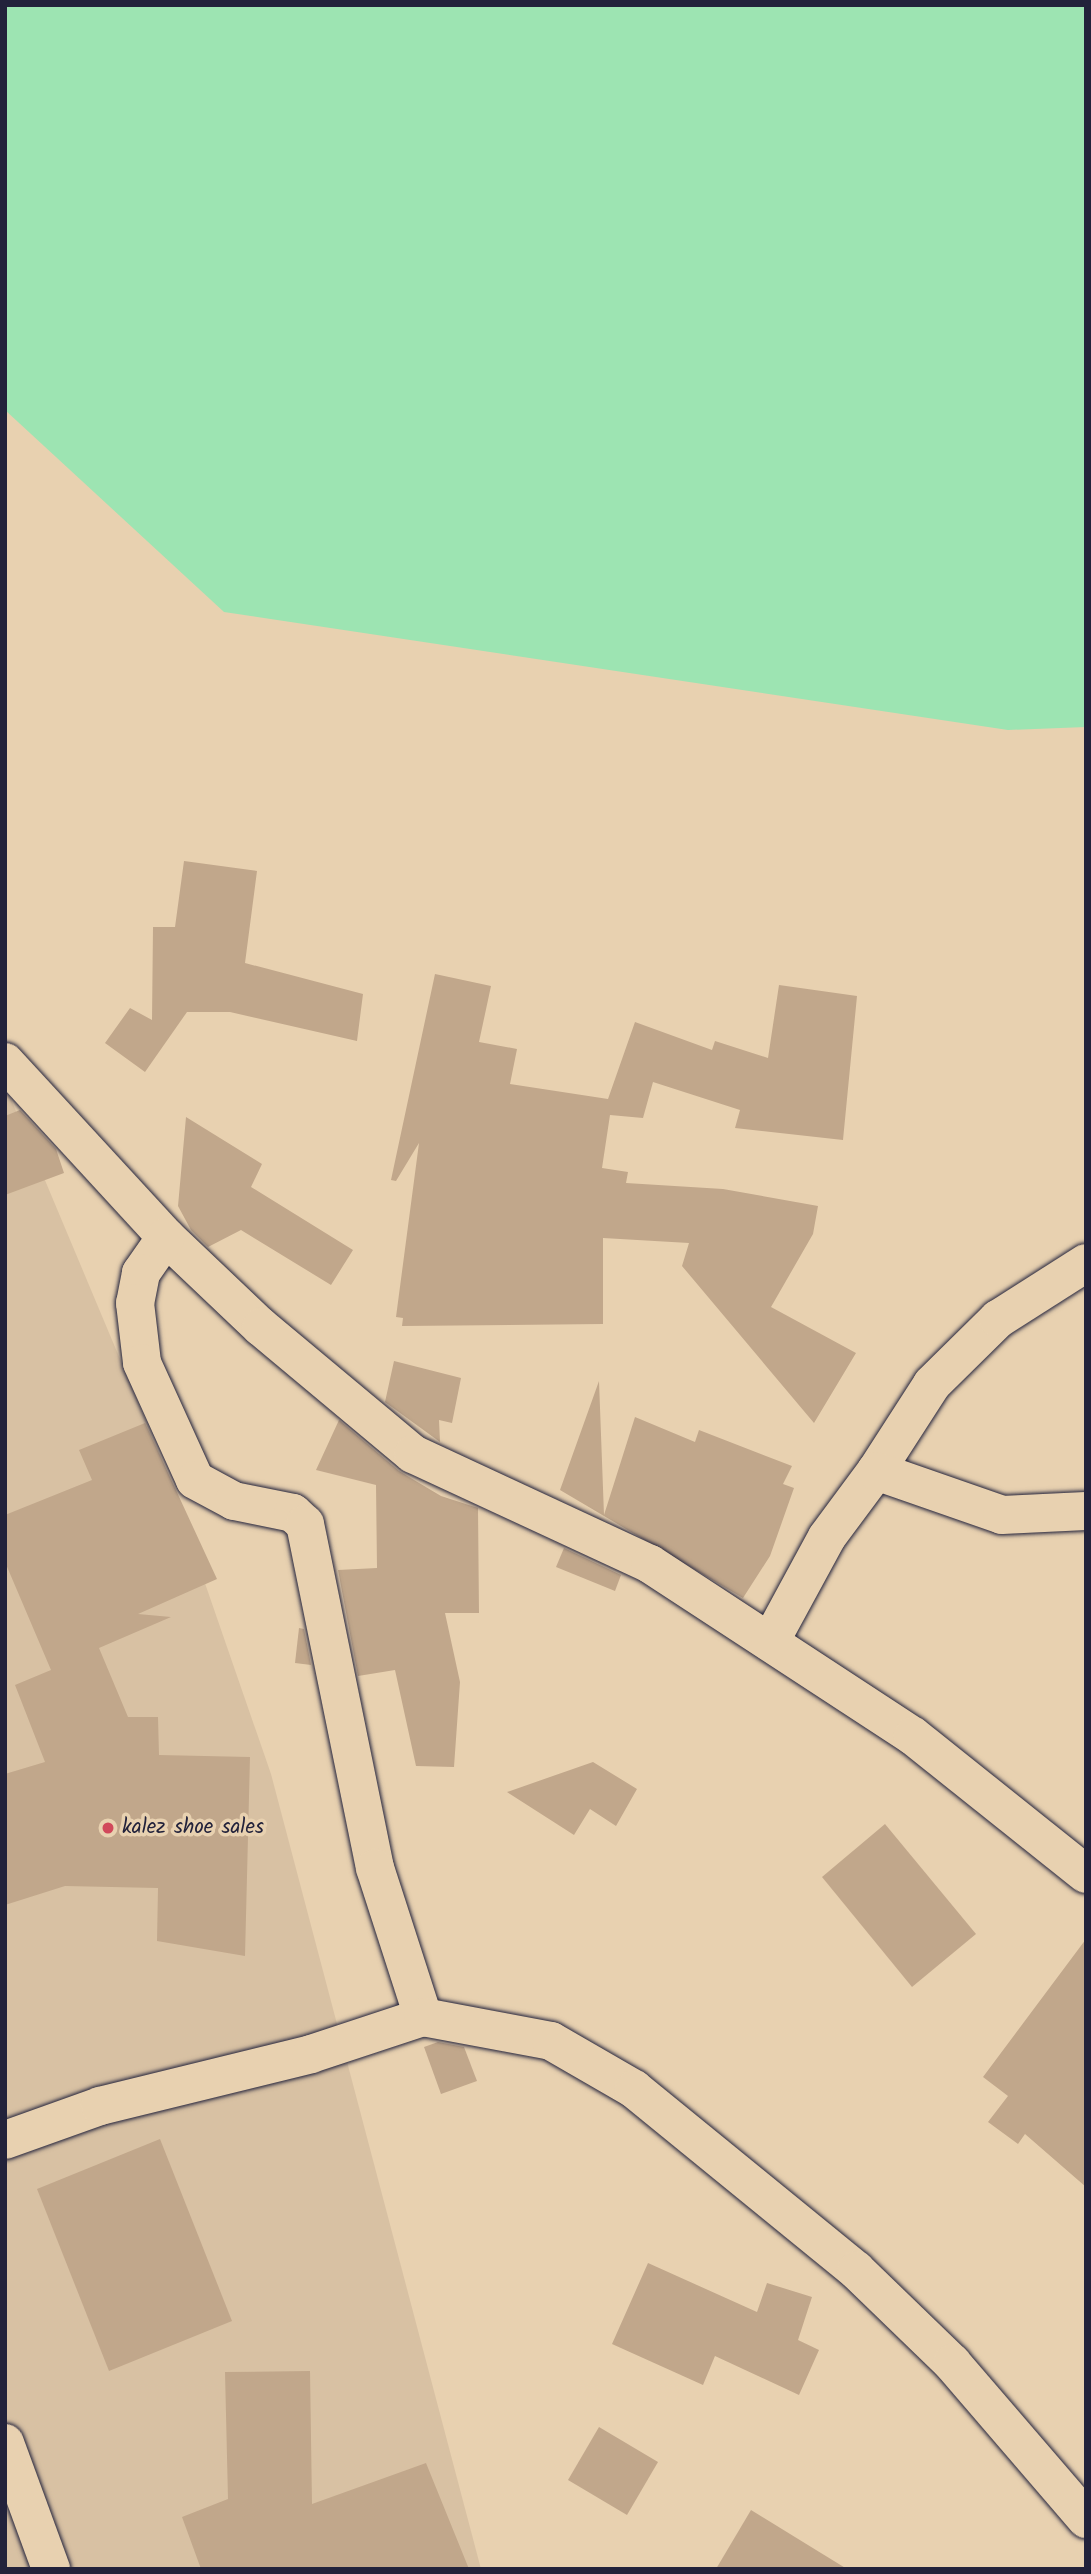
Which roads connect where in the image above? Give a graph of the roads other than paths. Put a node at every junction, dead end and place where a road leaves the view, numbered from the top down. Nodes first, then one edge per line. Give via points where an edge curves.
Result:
1 (5, 1062) edge
2 (166, 1237) junction
3 (1086, 1263) edge
4 (876, 1471) junction
5 (1086, 1511) edge
6 (770, 1642) junction
7 (1086, 1874) edge
8 (423, 2017) junction
9 (5, 2140) edge
10 (5, 2443) edge
11 (1086, 2518) edge
12 (51, 2569) edge

1 - 2 street
2 - 6 street via 261,1327 413,1454 650,1564
2 - 8 street via 141,1273 135,1303 142,1363 195,1479 234,1500 293,1513 305,1524 375,1868
3 - 4 street via 998,1319 941,1375
4 - 5 street via 1002,1515
4 - 6 street via 827,1537
6 - 7 street via 913,1736
8 - 9 street via 310,2054 100,2106
8 - 11 street via 551,2041 634,2089 856,2270 951,2363
10 - 12 street

